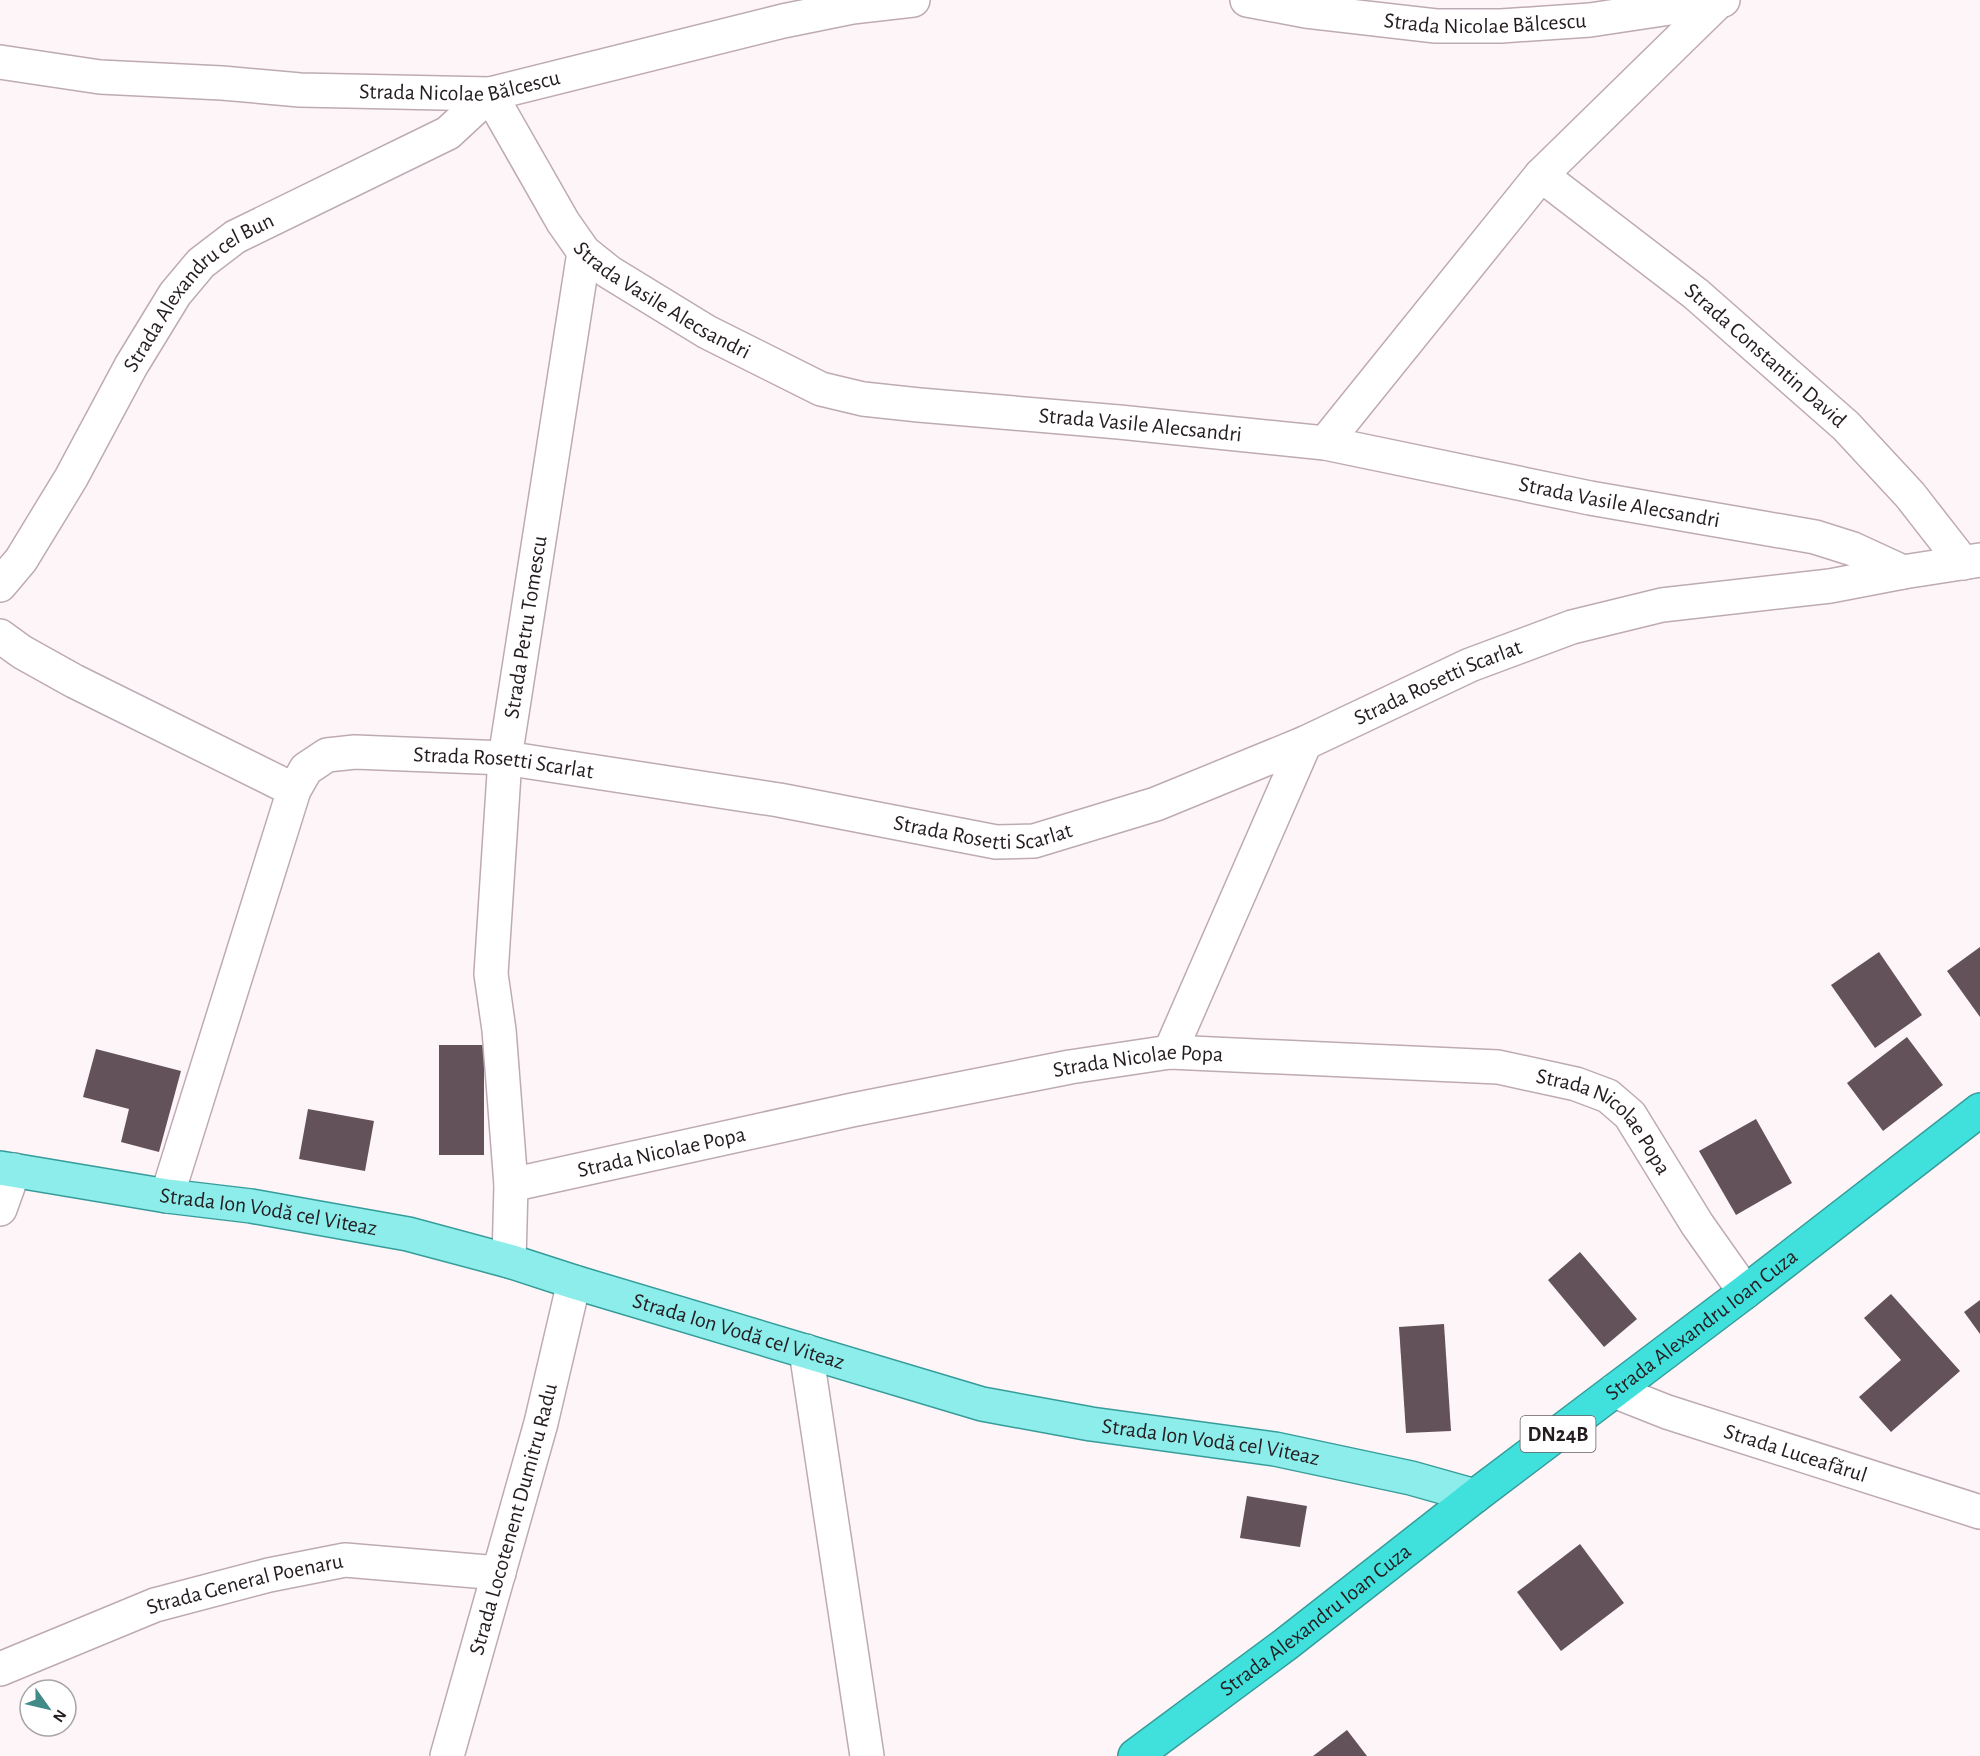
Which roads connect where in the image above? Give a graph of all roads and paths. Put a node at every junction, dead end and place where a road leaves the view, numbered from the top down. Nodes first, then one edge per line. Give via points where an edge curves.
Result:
1 (913, 0) edge
2 (1246, 0) edge
3 (1721, 1) edge
4 (0, 62) edge
5 (490, 94) junction
6 (1541, 175) junction
7 (584, 252) junction
8 (1325, 443) junction
9 (1972, 562) edge
10 (1903, 572) junction
11 (0, 585) edge
12 (0, 636) edge
13 (1305, 743) junction
14 (505, 758) junction
15 (294, 790) junction
16 (1170, 1052) junction
17 (1980, 1110) edge
18 (7, 1169) edge
19 (511, 1185) junction
20 (166, 1196) junction
21 (0, 1209) edge
22 (509, 1261) junction
23 (574, 1282) junction
24 (1745, 1292) junction
25 (806, 1351) junction
26 (1614, 1391) junction
27 (1475, 1496) junction
28 (1980, 1512) edge
29 (499, 1573) junction
30 (0, 1669) edge
31 (447, 1756) edge
32 (867, 1756) edge
33 (1135, 1756) edge

1 - 5 street, Strada Nicolae Bălcescu via 783,21
2 - 3 street, Strada Nicolae Bălcescu via 1436,26 1590,20
3 - 6 street
4 - 5 street, Strada Nicolae Bălcescu via 100,78 300,90
5 - 7 street, Strada Vasile Alecsandri via 562,222
5 - 11 street, Strada Alexandru cel Bun via 448,133 235,237 201,263 170,303 71,478 21,560
6 - 8 street
6 - 9 street, Strada Constantin David via 1696,294 1846,426
7 - 8 street, Strada Vasile Alecsandri via 707,333 821,389 908,404
7 - 14 street, Strada Petru Tomescu
8 - 10 street, Strada Vasile Alecsandri via 1590,498 1815,537
9 - 10 street, Strada Rosetti Scarlat
10 - 13 street, Strada Rosetti Scarlat via 1830,586 1662,605 1572,627 1470,665
12 - 15 street via 74,681
13 - 14 street, Strada Rosetti Scarlat via 1156,804 1034,841 996,842 779,800
13 - 16 street
14 - 15 street, Strada Rosetti Scarlat via 355,752 327,755 306,770
14 - 19 street, Strada Petru Tomescu via 491,974
15 - 20 street, Strada Rosetti Scarlat
16 - 19 street, Strada Nicolae Popa via 886,1103
16 - 24 street, Strada Nicolae Popa via 1498,1067 1576,1084 1608,1096 1629,1115
17 - 24 highway, Strada Alexandru Ioan Cuza / DN24B
18 - 20 main road, Strada Ion Vodă cel Viteaz
18 - 21 street
19 - 22 street
20 - 22 main road, Strada Ion Vodă cel Viteaz via 408,1233
22 - 23 main road, Strada Ion Vodă cel Viteaz
23 - 25 main road, Strada Ion Vodă cel Viteaz
23 - 29 street, Strada Locotenent Dumitru Radu via 541,1423
24 - 26 highway, Strada Alexandru Ioan Cuza / DN24B
25 - 27 main road, Strada Ion Vodă cel Viteaz via 982,1404 1091,1424 1275,1449
25 - 32 street
26 - 27 highway, Strada Alexandru Ioan Cuza / DN24B
26 - 28 street, Strada Luceafărul via 1667,1412
27 - 33 highway, Strada Alexandru Ioan Cuza / DN24B
29 - 30 street, Strada General Poenaru via 345,1560 155,1605
29 - 31 street, Strada Locotenent Dumitru Radu

